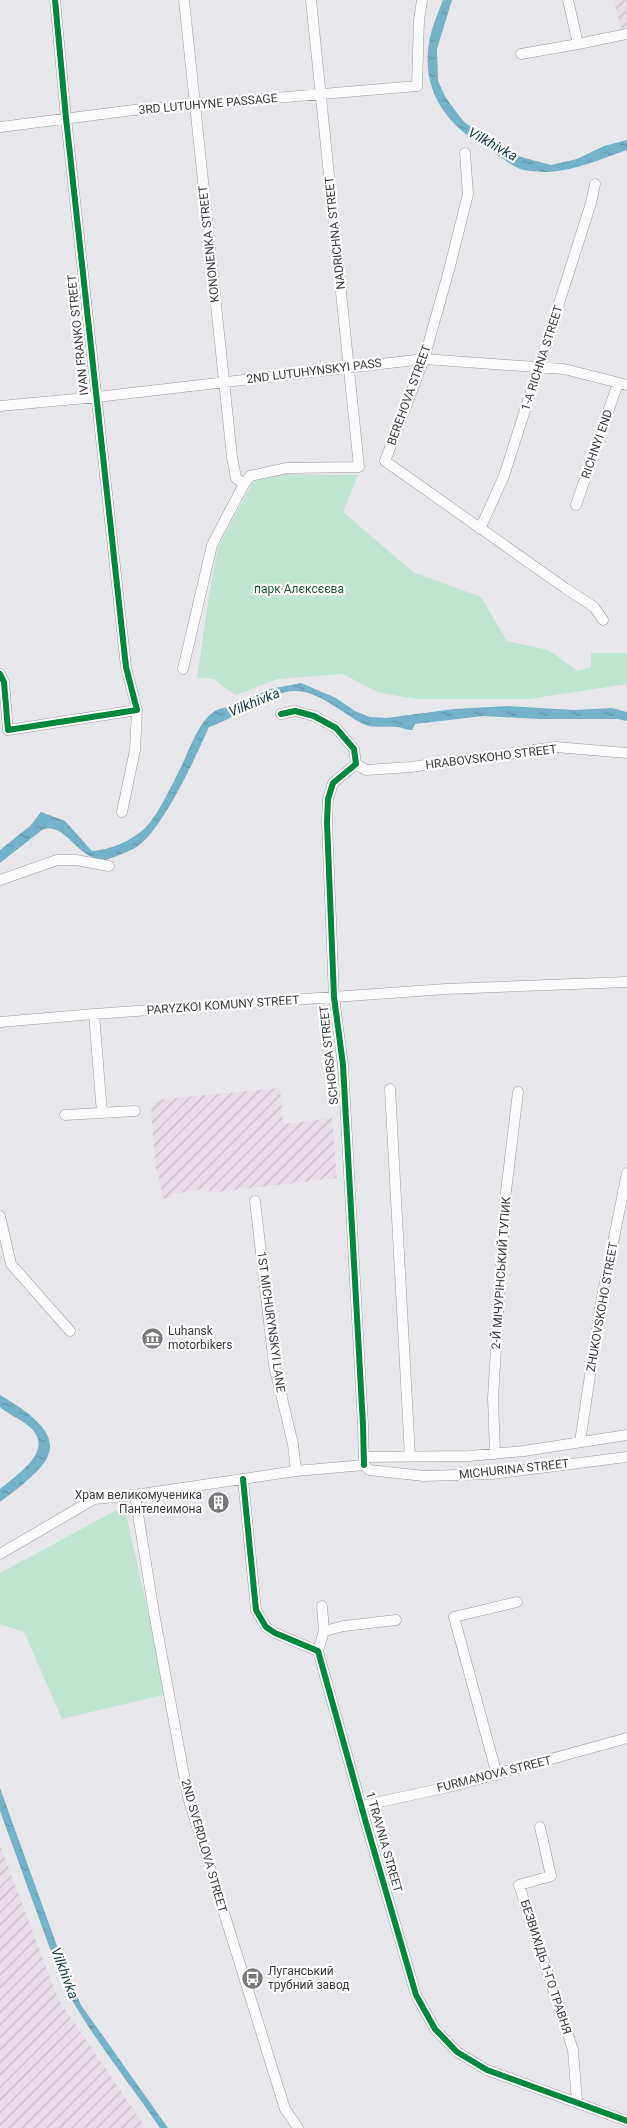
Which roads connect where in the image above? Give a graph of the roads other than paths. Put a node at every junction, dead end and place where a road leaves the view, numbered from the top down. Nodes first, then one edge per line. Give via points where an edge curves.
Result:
1 (55, 0) edge
2 (184, 0) edge
3 (310, 0) edge
4 (422, 0) edge
5 (568, 0) edge
6 (627, 34) edge
7 (578, 44) junction
8 (521, 54) dead end
9 (320, 94) junction
10 (195, 105) junction
11 (66, 118) junction
12 (0, 127) edge
13 (465, 153) dead end
14 (595, 184) dead end
15 (424, 359) junction
16 (349, 368) junction
17 (538, 369) junction
18 (223, 382) junction
19 (622, 384) edge
20 (96, 397) junction
21 (0, 406) edge
22 (244, 484) junction
23 (576, 505) dead end
24 (480, 528) junction
25 (603, 620) dead end
26 (183, 669) dead end
27 (2, 678) edge
28 (137, 710) junction
29 (281, 714) dead end
30 (627, 753) edge
31 (356, 764) junction
32 (122, 812) dead end
33 (109, 866) dead end
34 (0, 880) edge
35 (627, 982) edge
36 (334, 997) junction
37 (94, 1014) junction
38 (0, 1022) edge
39 (390, 1089) dead end
40 (518, 1092) dead end
41 (135, 1111) dead end
42 (102, 1113) junction
43 (65, 1115) dead end
44 (627, 1173) edge
45 (255, 1201) dead end
46 (0, 1216) edge
47 (70, 1331) dead end
48 (627, 1435) edge
49 (580, 1442) junction
50 (495, 1454) junction
51 (410, 1456) junction
52 (627, 1457) edge
53 (364, 1461) junction
54 (296, 1471) junction
55 (243, 1479) junction
56 (135, 1495) junction
57 (0, 1554) edge
58 (517, 1602) dead end
59 (322, 1606) dead end
60 (396, 1620) dead end
61 (324, 1631) junction
62 (318, 1651) junction
63 (627, 1738) edge
64 (496, 1775) junction
65 (361, 1806) junction
66 (540, 1827) dead end
67 (577, 2102) junction
68 (627, 2121) edge
69 (298, 2128) edge

1 - 11 street, IVAN FRANKO STREET
2 - 10 street, KONONENKA STREET
3 - 9 street, NADRICHNA STREET
4 - 9 street, 3RD LUTUHYNE PASSAGE via 418,20 417,86
5 - 7 street
6 - 7 street
7 - 8 street
9 - 10 street, 3RD LUTUHYNE PASSAGE
9 - 16 street, NADRICHNA STREET
10 - 11 street, 3RD LUTUHYNE PASSAGE
10 - 18 street, KONONENKA STREET
11 - 12 street, 3RD LUTUHYNE PASSAGE
11 - 20 street, IVAN FRANKO STREET
13 - 15 street, BEREHOVA STREET via 468,194
14 - 17 street, 1-A RICHNA STREET
15 - 16 street, 2ND LUTUHYNSKYI PASS
15 - 17 street, 2ND LUTUHYNSKYI PASS
15 - 24 street, BEREHOVA STREET via 385,461
16 - 18 street, 2ND LUTUHYNSKYI PASS
16 - 22 street, NADRICHNA STREET via 359,466 287,468 250,476
17 - 19 street, 2ND LUTUHYNSKYI PASS via 564,370
17 - 24 street, 1-A RICHNA STREET via 504,476
18 - 20 street, 2ND LUTUHYNSKYI PASS
18 - 22 street, KONONENKA STREET via 236,478
19 - 23 street, RICHNYI END
20 - 21 street, 2ND LUTUHYNSKYI PASS
20 - 28 street, IVAN FRANKO STREET via 126,667
22 - 26 street via 212,545
24 - 25 street, BEREHOVA STREET via 594,607
27 - 28 street via 8,730
28 - 32 street, IVAN FRANKO STREET via 135,750
29 - 31 street via 295,711 314,716 336,728 354,748
30 - 31 street, HRABOVSKOHO STREET via 556,747 411,767 366,770
31 - 36 street, SCHORSA STREET via 333,783 328,799
33 - 34 street via 57,860
35 - 36 street, PARYZKOI KOMUNY STREET
36 - 37 street, PARYZKOI KOMUNY STREET
36 - 53 street, SCHORSA STREET via 343,1064
37 - 38 street, PARYZKOI KOMUNY STREET
37 - 42 street
39 - 51 street
40 - 50 street, 2-Й МІЧУРІНСЬКИЙ ТУПИК via 505,1200 493,1398
41 - 42 street
42 - 43 street
44 - 49 street, ZHUKOVSKOHO STREET via 601,1302
45 - 54 street, 1ST MICHURYNSKYI LANE via 274,1365 293,1444
46 - 47 street via 11,1264
48 - 49 street, MICHURINA STREET
49 - 50 street, MICHURINA STREET
50 - 51 street, MICHURINA STREET
51 - 53 street, MICHURINA STREET
52 - 53 street, MICHURINA STREET via 492,1474 424,1476 369,1470
53 - 54 street, MICHURINA STREET
54 - 55 street, MICHURINA STREET
55 - 56 street, MICHURINA STREET
55 - 62 street via 256,1610 266,1627 275,1633
56 - 57 street, MICHURINA STREET via 94,1499
56 - 69 street, 2ND SVERDLOVA STREET via 188,1796 285,2109
58 - 64 street via 454,1617
59 - 61 street
60 - 61 street
61 - 62 street
62 - 65 street, 1 TRAVNIA STREET
63 - 64 street, FURMANOVA STREET
64 - 65 street, FURMANOVA STREET
65 - 67 street, 1 TRAVNIA STREET via 416,1996 435,2029 457,2052 487,2070
66 - 67 street, БЕЗВИХІДЬ 1-ГО ТРАВНЯ via 551,1876 519,1885 573,2050
67 - 68 street, 1 TRAVNIA STREET

